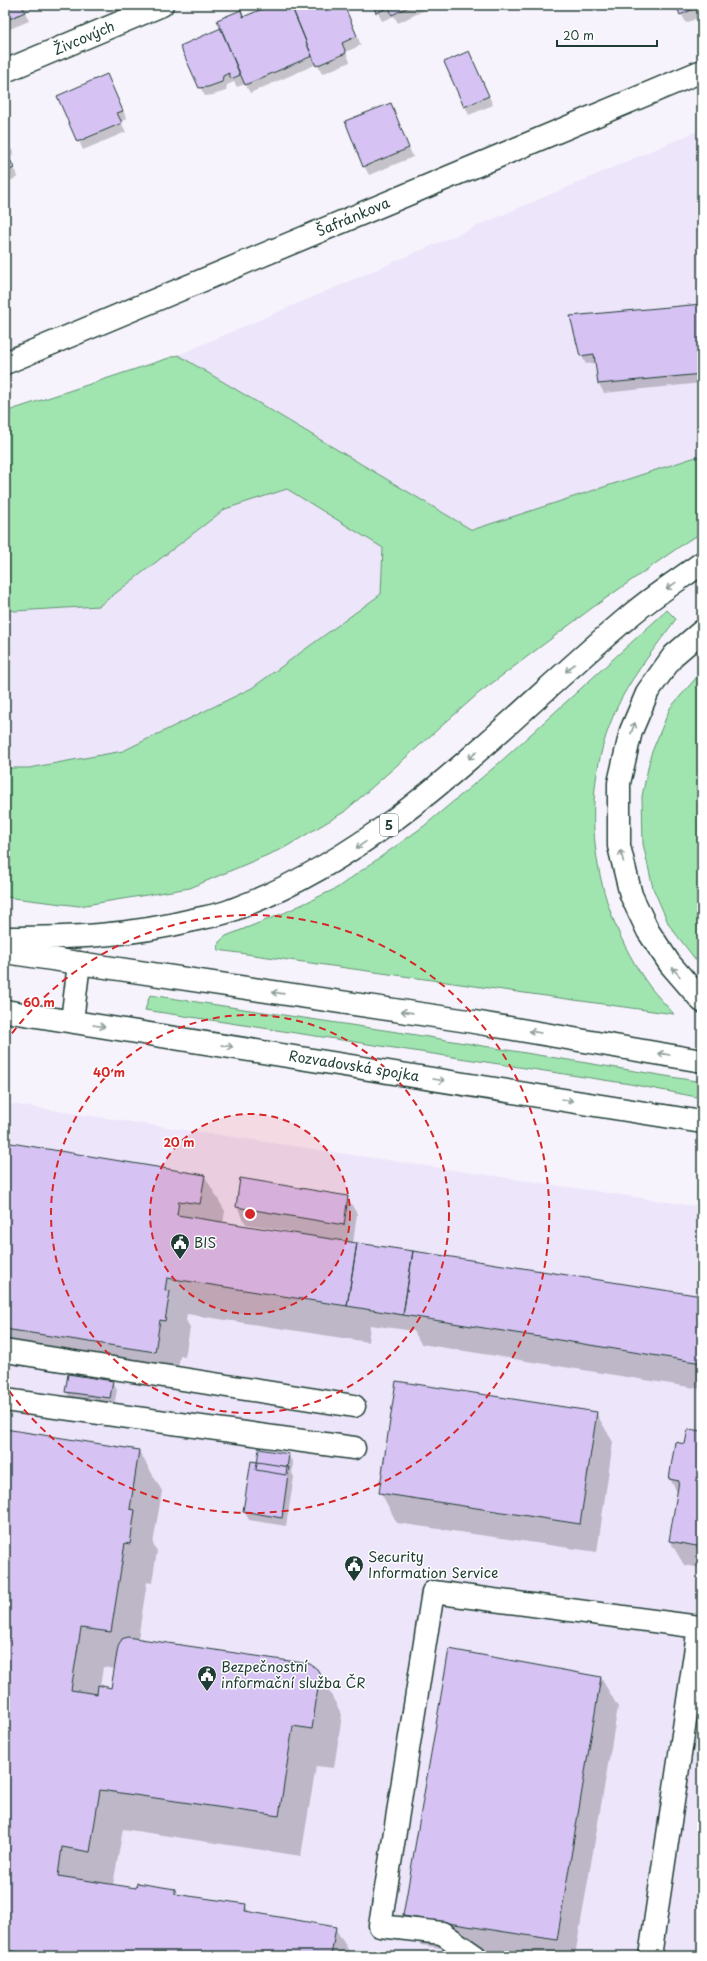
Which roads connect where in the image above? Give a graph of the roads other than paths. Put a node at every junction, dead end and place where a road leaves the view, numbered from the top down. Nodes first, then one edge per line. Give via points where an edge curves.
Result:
1 (162, 5) edge
2 (5, 71) edge
3 (702, 71) edge
4 (5, 362) edge
5 (702, 562) edge
6 (702, 631) edge
7 (5, 938) edge
8 (5, 952) edge
9 (79, 963) junction
10 (702, 1001) edge
11 (5, 1011) edge
12 (72, 1022) junction
13 (702, 1061) edge
14 (702, 1122) edge
15 (5, 1352) edge
16 (5, 1400) edge
17 (354, 1406) dead end
18 (354, 1448) dead end
19 (475, 1956) edge
20 (650, 1956) edge

1 - 2 main road, Živcových
3 - 4 main road, Šafránkova
5 -> 7 main road, 5 via 628,617 416,805 359,846 297,881 231,911 167,926 108,936
10 -> 6 main road via 670,964 648,931 631,895 619,846 620,783 631,731 648,691 674,655
8 - 9 main road
9 - 12 main road
13 -> 9 main road via 468,1021
11 - 12 main road, Rozvadovská spojka
12 -> 14 main road, Rozvadovská spojka
15 - 17 main road
16 - 18 main road
19 - 20 main road via 442,1933 380,1926 433,1592 698,1627

